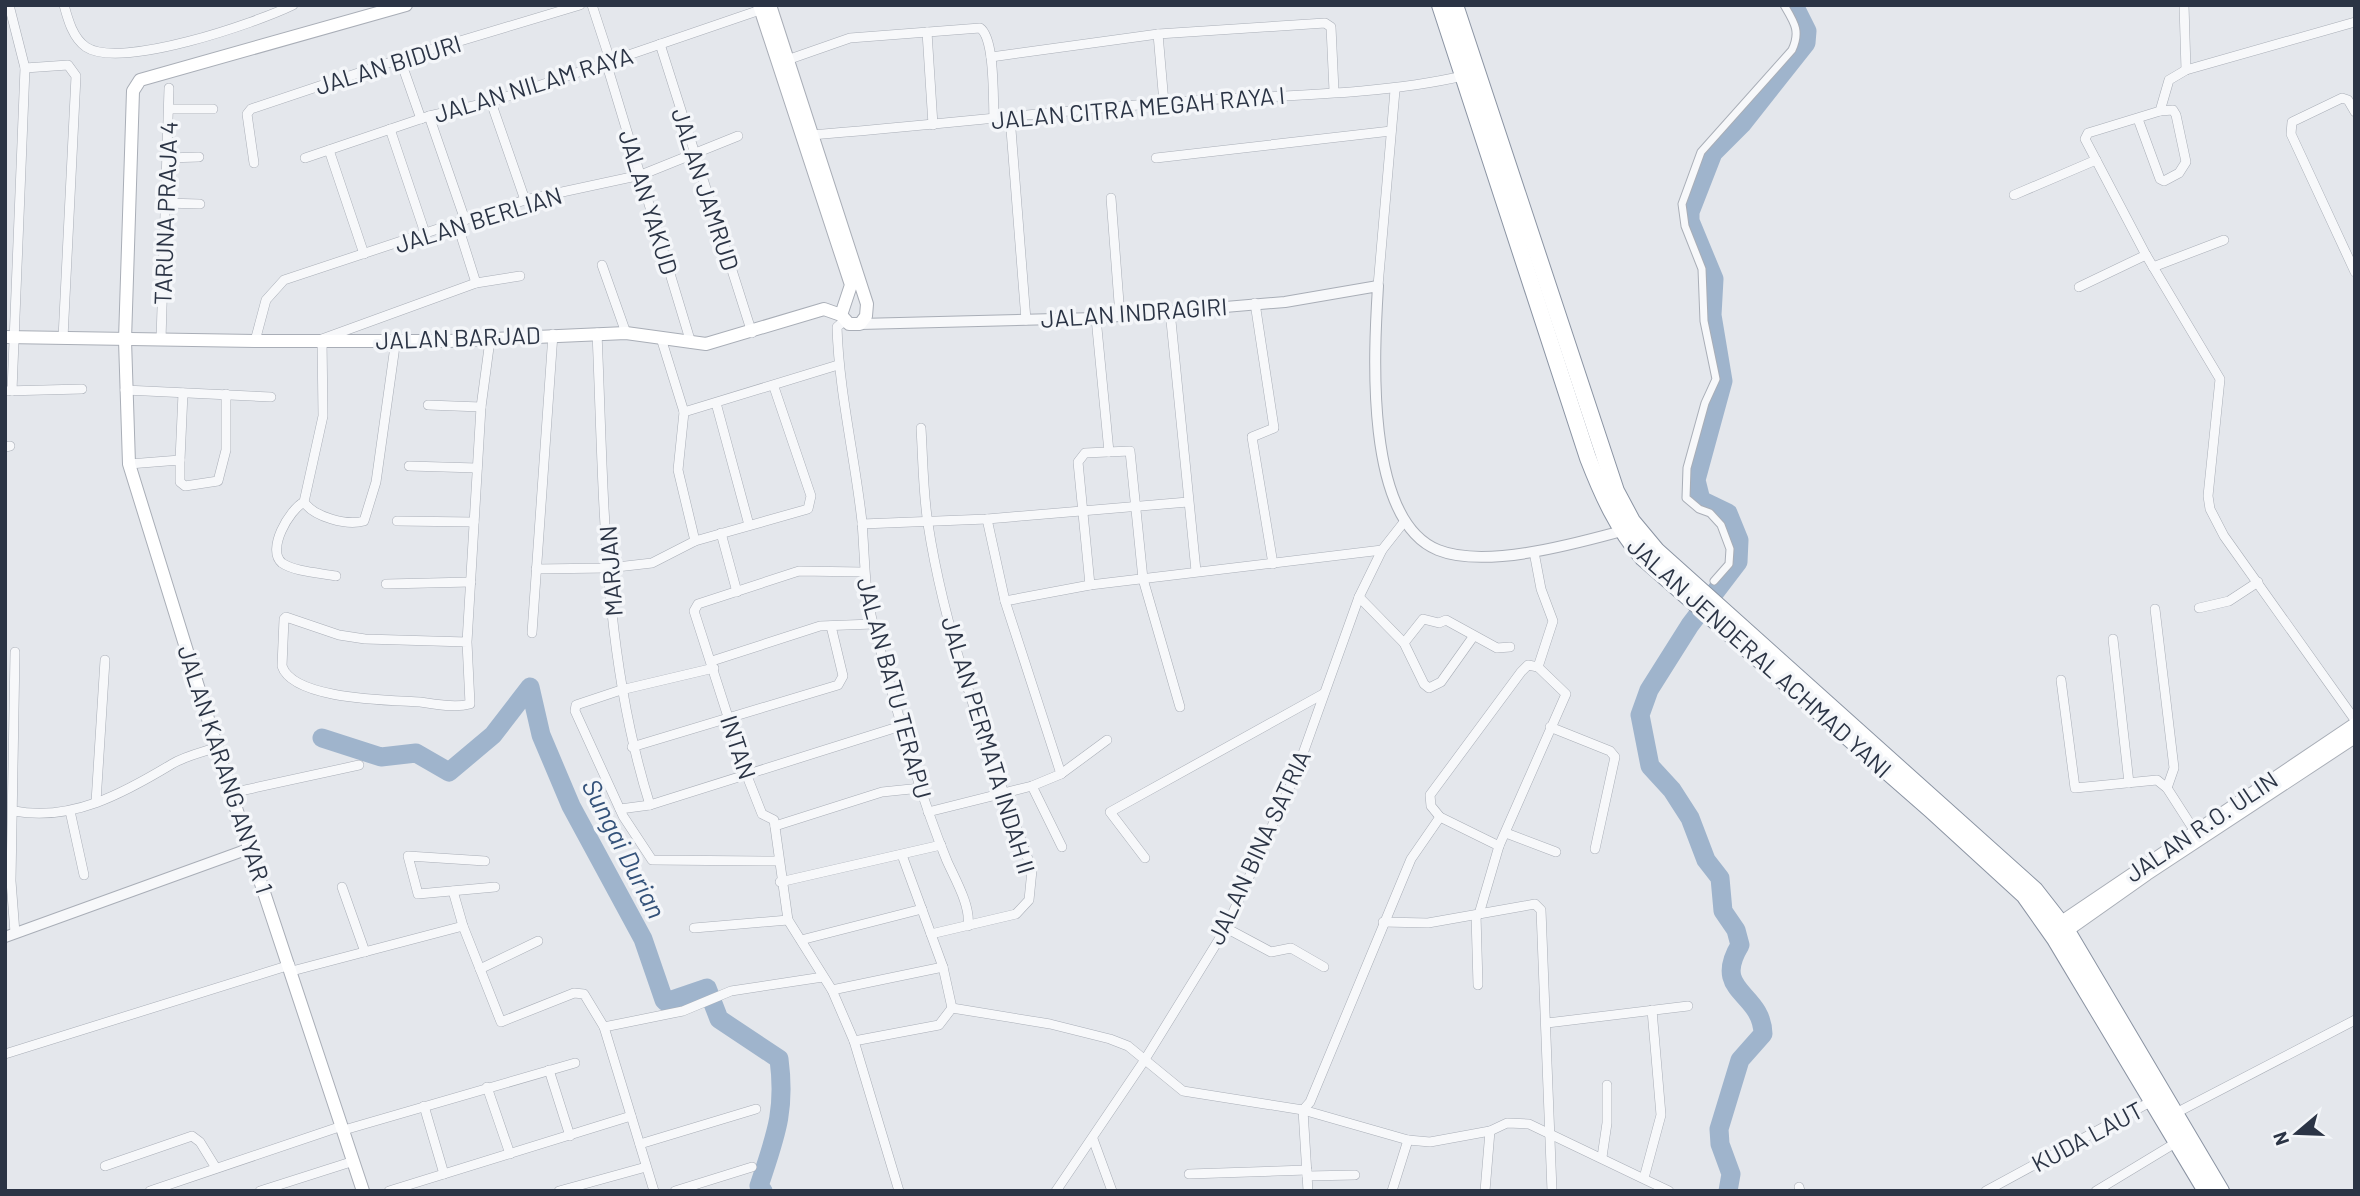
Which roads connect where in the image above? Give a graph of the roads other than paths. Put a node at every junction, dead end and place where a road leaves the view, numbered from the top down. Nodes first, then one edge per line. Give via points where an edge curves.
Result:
1 (9, 5) edge
2 (64, 5) edge
3 (293, 5) edge
4 (406, 5) edge
5 (580, 5) edge
6 (592, 5) edge
7 (1440, 5) edge
8 (1455, 5) edge
9 (1784, 5) edge
10 (2184, 5) edge
11 (763, 7) edge
12 (2355, 22) edge
13 (927, 32) junction
14 (1158, 34) junction
15 (660, 44) junction
16 (991, 57) junction
17 (400, 59) junction
18 (788, 60) junction
19 (608, 61) junction
20 (25, 68) junction
21 (2186, 70) junction
22 (1463, 76) junction
23 (169, 88) dead end
24 (1395, 90) junction
25 (1334, 91) junction
26 (491, 102) junction
27 (1164, 103) junction
28 (169, 109) junction
29 (213, 109) dead end
30 (2160, 111) junction
31 (2355, 111) edge
32 (1010, 117) junction
33 (425, 118) junction
34 (994, 118) junction
35 (2138, 119) junction
36 (933, 125) junction
37 (390, 129) junction
38 (1391, 131) junction
39 (811, 135) junction
40 (738, 136) dead end
41 (329, 150) junction
42 (695, 156) junction
43 (199, 157) dead end
44 (167, 158) junction
45 (305, 158) dead end
46 (1156, 158) dead end
47 (2096, 160) junction
48 (254, 163) dead end
49 (641, 175) junction
50 (2014, 195) dead end
51 (1111, 198) dead end
52 (525, 200) junction
53 (165, 204) junction
54 (200, 204) dead end
55 (1516, 216) junction
56 (461, 222) junction
57 (425, 233) junction
58 (2224, 240) dead end
59 (364, 254) junction
60 (2146, 255) junction
61 (602, 265) dead end
62 (2152, 267) junction
63 (2355, 272) edge
64 (520, 276) dead end
65 (476, 284) junction
66 (1378, 286) junction
67 (2080, 287) dead end
68 (1255, 303) junction
69 (867, 304) junction
70 (1170, 311) junction
71 (1120, 316) junction
72 (1549, 316) junction
73 (843, 318) junction
74 (1097, 318) junction
75 (1026, 320) junction
76 (888, 322) junction
77 (860, 324) junction
78 (597, 333) junction
79 (626, 333) junction
80 (752, 333) junction
81 (553, 334) junction
82 (9, 337) edge
83 (63, 338) junction
84 (662, 338) junction
85 (161, 339) junction
86 (322, 339) junction
87 (396, 339) junction
88 (125, 340) junction
89 (491, 340) junction
90 (255, 341) junction
91 (691, 343) junction
92 (838, 365) junction
93 (774, 387) junction
94 (82, 389) dead end
95 (125, 390) junction
96 (9, 391) edge
97 (183, 393) junction
98 (226, 394) junction
99 (271, 397) dead end
100 (716, 403) junction
101 (428, 405) dead end
102 (481, 408) junction
103 (684, 412) junction
104 (921, 428) dead end
105 (1109, 452) junction
106 (180, 460) junction
107 (129, 464) junction
108 (409, 466) dead end
109 (477, 468) junction
110 (304, 502) junction
111 (1188, 502) junction
112 (1137, 507) junction
113 (1082, 512) junction
114 (987, 519) junction
115 (397, 522) dead end
116 (474, 522) junction
117 (1404, 522) junction
118 (928, 523) junction
119 (862, 524) junction
120 (749, 525) junction
121 (1622, 531) junction
122 (721, 533) junction
123 (695, 541) junction
124 (1382, 550) junction
125 (1534, 552) junction
126 (1273, 564) junction
127 (608, 568) junction
128 (536, 569) junction
129 (1196, 571) junction
130 (863, 572) junction
131 (336, 576) dead end
132 (1143, 579) junction
133 (471, 582) junction
134 (1714, 582) dead end
135 (2258, 582) junction
136 (386, 584) dead end
137 (1090, 585) junction
138 (1691, 590) junction
139 (737, 592) junction
140 (1359, 597) junction
141 (1005, 601) junction
142 (2199, 608) dead end
143 (2155, 609) dead end
144 (873, 624) junction
145 (831, 626) junction
146 (533, 633) dead end
147 (1473, 637) junction
148 (2113, 639) dead end
149 (467, 642) junction
150 (1404, 643) junction
151 (1510, 647) dead end
152 (15, 652) dead end
153 (105, 660) dead end
154 (713, 664) junction
155 (1538, 667) junction
156 (2061, 680) dead end
157 (621, 690) junction
158 (1323, 694) junction
159 (1180, 707) dead end
160 (728, 716) junction
161 (2355, 722) edge
162 (904, 725) junction
163 (1550, 727) junction
164 (2355, 737) edge
165 (1107, 740) dead end
166 (218, 747) junction
167 (632, 747) junction
168 (359, 765) dead end
169 (1061, 774) junction
170 (747, 776) junction
171 (2129, 783) junction
172 (1032, 786) junction
173 (920, 788) junction
174 (2167, 788) junction
175 (232, 793) junction
176 (1004, 794) junction
177 (96, 802) junction
178 (650, 805) junction
179 (620, 809) junction
180 (14, 811) junction
181 (70, 811) junction
182 (928, 812) junction
183 (1440, 817) junction
184 (775, 826) junction
185 (2194, 830) junction
186 (1506, 833) junction
187 (941, 845) junction
188 (1499, 846) junction
189 (1062, 847) dead end
190 (251, 848) junction
191 (1595, 849) dead end
192 (1556, 852) dead end
193 (902, 855) junction
194 (1145, 858) dead end
195 (485, 861) dead end
196 (778, 862) junction
197 (2145, 870) junction
198 (84, 875) dead end
199 (780, 882) junction
200 (342, 887) dead end
201 (495, 887) dead end
202 (453, 891) junction
203 (922, 909) junction
204 (1477, 914) junction
205 (788, 920) junction
206 (1383, 922) junction
207 (463, 926) junction
208 (968, 926) junction
209 (694, 928) dead end
210 (1226, 928) junction
211 (2058, 931) junction
212 (932, 934) junction
213 (10, 935) edge
214 (801, 940) junction
215 (538, 941) dead end
216 (365, 952) junction
217 (943, 967) junction
218 (1324, 967) dead end
219 (291, 968) junction
220 (480, 969) junction
221 (824, 977) junction
222 (1478, 985) dead end
223 (832, 990) junction
224 (1688, 1006) dead end
225 (952, 1008) junction
226 (1652, 1010) junction
227 (2355, 1020) edge
228 (1547, 1023) junction
229 (604, 1027) junction
230 (854, 1041) junction
231 (5, 1054) edge
232 (1144, 1061) junction
233 (575, 1063) dead end
234 (549, 1070) junction
235 (1607, 1085) dead end
236 (487, 1087) junction
237 (2152, 1101) junction
238 (424, 1106) junction
239 (756, 1110) dead end
240 (1303, 1110) junction
241 (2174, 1114) junction
242 (631, 1115) junction
243 (343, 1128) junction
244 (1490, 1131) junction
245 (1549, 1132) junction
246 (570, 1136) junction
247 (1093, 1139) junction
248 (1408, 1140) junction
249 (2177, 1142) junction
250 (640, 1144) junction
251 (510, 1154) junction
252 (1602, 1157) junction
253 (354, 1161) junction
254 (105, 1166) dead end
255 (646, 1167) junction
256 (752, 1167) dead end
257 (216, 1168) junction
258 (1307, 1173) junction
259 (444, 1174) junction
260 (1189, 1174) dead end
261 (1355, 1175) dead end
262 (1644, 1178) junction
263 (150, 1191) edge
264 (260, 1191) edge
265 (363, 1191) edge
266 (388, 1191) edge
267 (559, 1191) edge
268 (654, 1191) edge
269 (675, 1191) edge
270 (899, 1191) edge
271 (1056, 1191) edge
272 (1112, 1191) edge
273 (1308, 1191) edge
274 (1392, 1191) edge
275 (1485, 1191) edge
276 (1552, 1191) edge
277 (1669, 1191) edge
278 (1986, 1191) edge
279 (2096, 1191) edge
280 (2206, 1191) edge
281 (2221, 1191) edge

1 - 20 street
2 - 3 street via 85,47 103,55 118,55 180,43
4 - 88 main road, JALAN KARANG ANYAR 1 via 135,84
5 - 17 street, JALAN BIDURI
6 - 19 street, JALAN YAKUD
7 - 22 highway, JALAN JENDERAL ACHMAD YANI
8 - 55 highway, JALAN JENDERAL ACHMAD YANI
9 - 134 street via 1797,28 1792,50 1701,152 1682,204 1685,226 1702,269 1704,321 1716,379 1687,468 1686,492 1692,505 1710,513 1727,537 1729,564
10 - 21 street
11 - 15 street, JALAN NILAM RAYA
11 - 18 main road
11 - 73 main road via 851,285
12 - 21 street
13 - 16 street via 983,30
13 - 18 street via 850,38
13 - 36 street
14 - 16 street
14 - 25 street via 1329,24
14 - 27 street
15 - 19 street, JALAN NILAM RAYA
15 - 42 street, JALAN JAMRUD
16 - 34 street
17 - 33 street
17 - 48 street, JALAN BIDURI via 251,109 247,114
18 - 39 main road
19 - 26 street, JALAN NILAM RAYA
19 - 49 street, JALAN YAKUD
20 - 82 street
20 - 83 street via 68,65 76,76
21 - 30 street via 2169,80
22 - 24 street, JALAN CITRA MEGAH RAYA I
22 - 55 highway, JALAN JENDERAL ACHMAD YANI
23 - 28 street, TARUNA PRAJA 4
24 - 25 street, JALAN CITRA MEGAH RAYA I
24 - 38 street
25 - 27 street, JALAN CITRA MEGAH RAYA I
26 - 33 street, JALAN NILAM RAYA
26 - 52 street
27 - 32 street, JALAN CITRA MEGAH RAYA I
28 - 29 street
28 - 44 street, TARUNA PRAJA 4
30 - 35 street
30 - 35 street via 2173,110 2176,115 2186,162 2179,173 2164,181
31 - 63 street via 2342,98 2292,122 2291,134
32 - 34 street, JALAN CITRA MEGAH RAYA I
32 - 75 street
33 - 37 street, JALAN NILAM RAYA
33 - 56 street
34 - 36 street, JALAN CITRA MEGAH RAYA I
35 - 47 street via 2088,134 2085,139
36 - 39 street, JALAN CITRA MEGAH RAYA I
37 - 41 street, JALAN NILAM RAYA
37 - 57 street
38 - 46 street
38 - 66 street
39 - 69 main road
40 - 42 street, JALAN BERLIAN
41 - 45 street, JALAN NILAM RAYA
41 - 59 street
42 - 49 street, JALAN BERLIAN
42 - 80 street, JALAN JAMRUD
43 - 44 street
44 - 53 street, TARUNA PRAJA 4
47 - 50 street
47 - 60 street
49 - 52 street, JALAN BERLIAN
49 - 91 street, JALAN YAKUD
51 - 71 street
52 - 56 street, JALAN BERLIAN
53 - 54 street
53 - 85 street, TARUNA PRAJA 4
55 - 72 highway, JALAN JENDERAL ACHMAD YANI
56 - 57 street, JALAN BERLIAN
56 - 65 street
57 - 59 street, JALAN BERLIAN
58 - 62 street
59 - 90 street, JALAN BERLIAN via 284,280 266,300
60 - 62 street
60 - 67 street
61 - 79 street
62 - 135 street via 2220,379 2208,502 2224,536
64 - 65 street
65 - 86 street
66 - 68 street, JALAN INDRAGIRI
66 - 117 street via 1380,450
68 - 70 street, JALAN INDRAGIRI
68 - 126 street via 1274,428 1252,438
69 - 76 street
69 - 77 main road
70 - 71 street, JALAN INDRAGIRI
70 - 111 street
71 - 74 street, JALAN INDRAGIRI
72 - 121 highway, JALAN JENDERAL ACHMAD YANI via 1592,470
72 - 138 highway, JALAN JENDERAL ACHMAD YANI via 1616,491 1632,521
73 - 77 main road, JALAN BARJAD
73 - 80 main road, JALAN BARJAD via 824,309
73 - 92 street, JALAN BATU TERAPU via 836,327
74 - 75 street, JALAN INDRAGIRI
74 - 105 street
75 - 76 street, JALAN INDRAGIRI
76 - 77 street, JALAN INDRAGIRI
78 - 79 main road, JALAN BARJAD
78 - 81 main road, JALAN BARJAD
78 - 127 street, MARJAN
79 - 84 main road, JALAN BARJAD
80 - 91 main road, JALAN BARJAD
81 - 89 main road, JALAN BARJAD
81 - 128 street
82 - 83 main road, JALAN BARJAD
82 - 96 street
83 - 88 main road, JALAN BARJAD
84 - 91 main road, JALAN BARJAD
84 - 103 street
85 - 88 main road, JALAN BARJAD
85 - 90 main road, JALAN BARJAD
86 - 87 main road, JALAN BARJAD
86 - 90 main road, JALAN BARJAD
86 - 110 street via 323,416
87 - 89 main road, JALAN BARJAD
87 - 110 street via 376,482 364,521 353,524 310,511
88 - 95 main road, JALAN KARANG ANYAR 1
89 - 102 street
92 - 93 street
92 - 119 street, JALAN BATU TERAPU
93 - 100 street
93 - 120 street via 811,504 808,509
94 - 96 street
95 - 97 street
95 - 107 main road, JALAN KARANG ANYAR 1
97 - 98 street
97 - 106 street
98 - 99 street
98 - 106 street via 226,450 218,481 185,486 180,482
100 - 103 street
100 - 120 street
101 - 102 street
102 - 109 street
103 - 123 street via 678,470
104 - 118 street, JALAN PERMATA INDAH II
105 - 112 street via 1130,451
105 - 113 street via 1085,453 1078,462
106 - 107 street
107 - 166 main road, JALAN KARANG ANYAR 1
108 - 109 street
109 - 116 street
110 - 131 street via 293,508 283,524 277,555 289,566
111 - 112 street
111 - 129 street
112 - 113 street
112 - 132 street
113 - 114 street
113 - 137 street
114 - 118 street
114 - 141 street
115 - 116 street
116 - 133 street
117 - 124 street, JALAN BINA SATRIA
117 - 125 street via 1440,551 1477,555
118 - 119 street
118 - 176 street, JALAN PERMATA INDAH II via 963,669
119 - 130 street, JALAN BATU TERAPU
120 - 122 street
121 - 125 street
121 - 138 highway, JALAN JENDERAL ACHMAD YANI via 1643,558
122 - 123 street
122 - 139 street
123 - 127 street via 652,563
124 - 126 street
124 - 140 street, JALAN BINA SATRIA
125 - 155 street via 1553,621
126 - 129 street
127 - 128 street
127 - 157 street, MARJAN
128 - 146 street
129 - 132 street
130 - 139 street, INTAN via 811,569
130 - 144 street, JALAN BATU TERAPU
132 - 137 street
132 - 159 street
133 - 136 street
133 - 149 street
135 - 142 street via 2229,601
135 - 161 street
137 - 141 street
138 - 211 highway, JALAN JENDERAL ACHMAD YANI via 1992,864
139 - 154 street, INTAN via 695,606
140 - 150 street
140 - 158 street, JALAN BINA SATRIA
141 - 169 street
143 - 174 street via 2174,768
144 - 145 street
144 - 162 street, JALAN BATU TERAPU
145 - 154 street
145 - 160 street via 842,681
147 - 150 street via 1446,620 1439,623 1430,618 1423,619
147 - 150 street via 1433,688 1424,684
147 - 151 street via 1497,648
148 - 171 street
149 - 149 street via 365,639 339,635 290,616 284,619 282,666 284,673 301,684 342,697 466,706 471,701
152 - 180 street
153 - 177 street
154 - 157 street
154 - 160 street, INTAN
155 - 163 street via 1566,692
155 - 183 street via 1528,665 1521,672 1430,795 1431,806
156 - 171 street via 2075,788
157 - 167 street, MARJAN
157 - 179 street via 574,707
158 - 194 street via 1110,812
158 - 210 street, JALAN BINA SATRIA via 1296,773
160 - 167 street
160 - 170 street, INTAN
161 - 185 main road, JALAN R.O. ULIN
162 - 170 street
162 - 173 street, JALAN BATU TERAPU
163 - 186 street
163 - 191 street via 1615,757
164 - 197 main road, JALAN R.O. ULIN
165 - 169 street
166 - 175 main road, JALAN KARANG ANYAR 1
166 - 177 street
167 - 178 street, MARJAN
168 - 175 street
169 - 172 street
170 - 178 street
170 - 184 street, INTAN via 762,814 774,820
171 - 174 street via 2157,780
172 - 176 street
172 - 189 street
173 - 182 street, JALAN BATU TERAPU
173 - 184 street via 882,792
174 - 185 street
175 - 190 main road, JALAN KARANG ANYAR 1
176 - 182 street
176 - 208 street, JALAN PERMATA INDAH II via 1032,870 1030,900 1016,914
177 - 181 street
178 - 179 street
179 - 196 street via 652,860
180 - 181 street via 34,815
180 - 213 street
181 - 198 street
182 - 187 street, JALAN BATU TERAPU
183 - 188 street
183 - 206 street via 1411,859
184 - 196 street
185 - 197 main road, JALAN R.O. ULIN
186 - 188 street
186 - 192 street
187 - 193 street
187 - 208 street, JALAN BATU TERAPU
188 - 204 street
190 - 213 street
190 - 219 main road, JALAN KARANG ANYAR 1
193 - 199 street
193 - 203 street
195 - 202 street via 408,856 418,894
196 - 199 street
197 - 211 main road, JALAN R.O. ULIN
199 - 205 street
200 - 216 street
201 - 202 street
202 - 207 street
203 - 212 street
203 - 214 street
204 - 206 street via 1428,923
204 - 222 street
204 - 228 street via 1535,904 1541,910
205 - 209 street
205 - 214 street
206 - 240 street
207 - 216 street
207 - 220 street
208 - 212 street, JALAN PERMATA INDAH II
210 - 218 street via 1271,952 1291,948
210 - 232 street, JALAN BINA SATRIA
211 - 237 highway, JALAN JENDERAL ACHMAD YANI
211 - 241 highway, JALAN JENDERAL ACHMAD YANI
212 - 217 street
214 - 221 street
215 - 220 street
216 - 219 street
217 - 223 street
217 - 225 street
219 - 231 street
219 - 243 main road, JALAN KARANG ANYAR 1
220 - 229 street via 501,1022 581,992
221 - 223 street
221 - 229 street via 721,994 683,1010
223 - 230 street
224 - 226 street
225 - 230 street via 939,1025
225 - 232 street via 1100,1037 1128,1046
226 - 228 street
226 - 262 street via 1661,1115
227 - 241 street
228 - 245 street
229 - 242 street
230 - 270 street
232 - 240 street via 1183,1091
232 - 247 street, JALAN BINA SATRIA
233 - 234 street
234 - 236 street
234 - 246 street
235 - 252 street
236 - 238 street
236 - 251 street
237 - 249 highway, JALAN JENDERAL ACHMAD YANI
237 - 278 street, KUDA LAUT
238 - 243 street
238 - 259 street
239 - 250 street
240 - 248 street
240 - 258 street
241 - 281 highway, JALAN JENDERAL ACHMAD YANI
242 - 246 street
242 - 250 street
243 - 253 main road, JALAN KARANG ANYAR 1
243 - 257 street
244 - 245 street via 1521,1122
244 - 248 street via 1430,1142
244 - 275 street
245 - 252 street
245 - 276 street
246 - 251 street
247 - 271 street, JALAN BINA SATRIA
247 - 272 street
248 - 274 street
249 - 279 street
249 - 280 highway, JALAN JENDERAL ACHMAD YANI
250 - 255 street
251 - 259 street
252 - 262 street
253 - 264 street
253 - 265 main road, JALAN KARANG ANYAR 1
254 - 257 street via 192,1136
255 - 267 street
255 - 268 street
256 - 269 street
257 - 263 street
258 - 260 street
258 - 261 street
258 - 273 street
259 - 266 street
262 - 277 street

